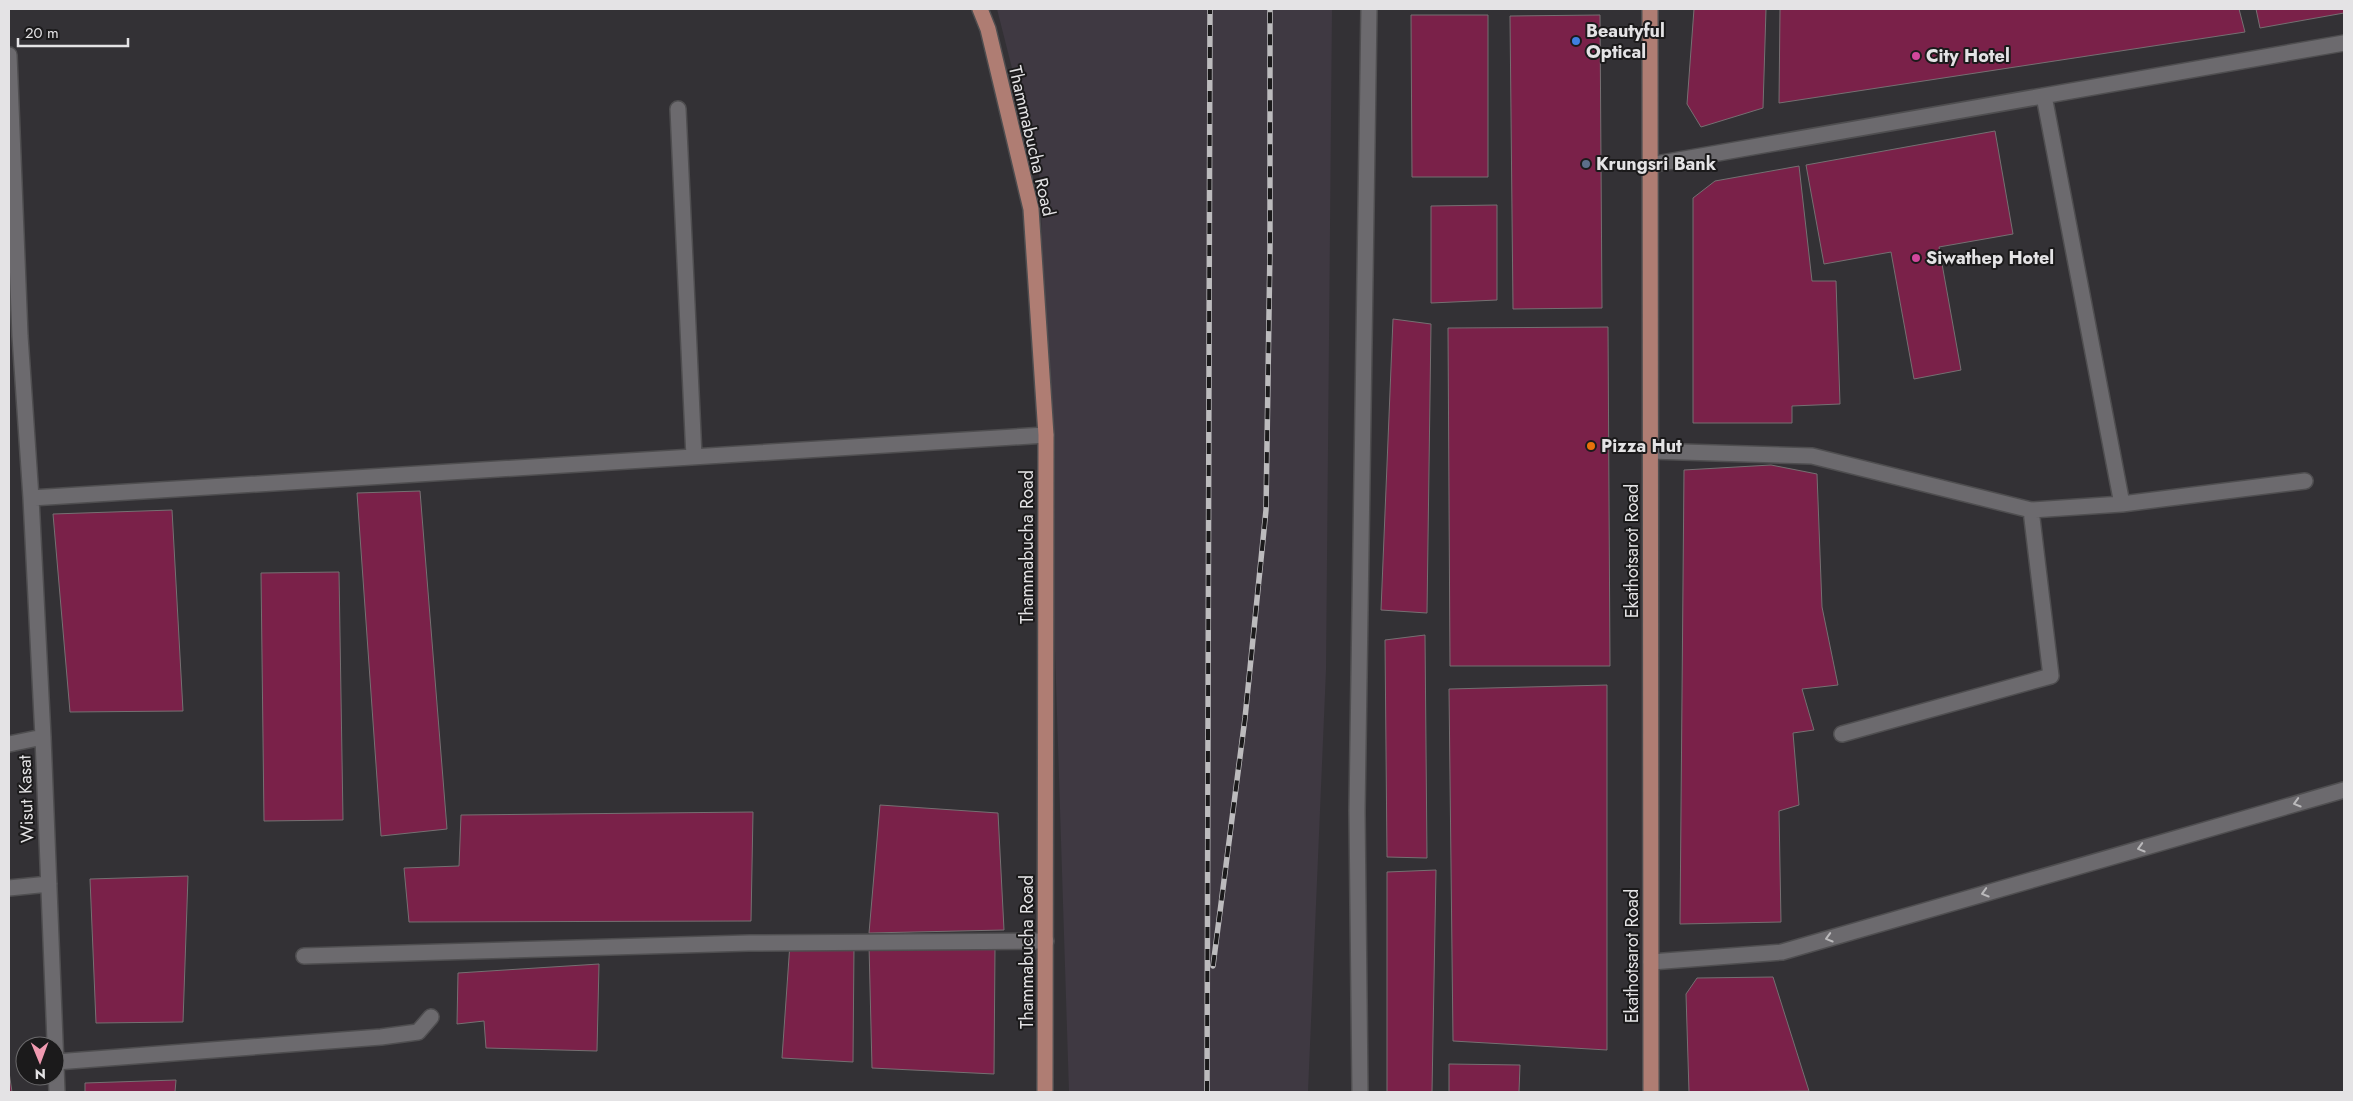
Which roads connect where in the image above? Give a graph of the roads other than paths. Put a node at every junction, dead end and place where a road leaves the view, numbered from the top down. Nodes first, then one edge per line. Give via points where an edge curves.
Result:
1 (980, 9) edge
2 (1369, 9) edge
3 (1650, 9) edge
4 (2344, 43) edge
5 (9, 55) edge
6 (2044, 96) junction
7 (678, 109) dead end
8 (10, 115) edge
9 (1650, 165) junction
10 (14, 338) edge
11 (1046, 435) junction
12 (1650, 451) junction
13 (694, 457) junction
14 (2305, 481) dead end
15 (31, 498) junction
16 (2122, 504) junction
17 (2031, 510) junction
18 (1842, 734) dead end
19 (43, 737) junction
20 (9, 744) edge
21 (2344, 790) edge
22 (49, 884) junction
23 (9, 888) edge
24 (1046, 941) junction
25 (304, 956) dead end
26 (1651, 962) junction
27 (431, 1018) dead end
28 (55, 1036) edge
29 (65, 1061) edge
30 (1045, 1092) edge
31 (1360, 1092) edge
32 (1651, 1092) edge

1 - 11 main road, Thammabucha Road via 988,29 1032,209
2 - 31 street via 1357,811
3 - 9 main road, Ekathotsarot Road
4 - 6 street
5 - 8 street, Wisut Kasat
6 - 9 street
6 - 16 street
7 - 13 street
8 - 10 street, Wisut Kasat
9 - 12 main road, Ekathotsarot Road
10 - 15 street, Wisut Kasat
11 - 13 street
11 - 24 main road, Thammabucha Road
12 - 17 street via 1812,456
12 - 26 main road, Ekathotsarot Road
13 - 15 street
14 - 16 street
15 - 19 street, Wisut Kasat
16 - 17 street
17 - 18 street via 2051,676
19 - 20 street
19 - 22 street, Wisut Kasat
21 -> 26 street via 1782,952
22 - 23 street
22 - 28 street, Wisut Kasat
24 - 25 street via 749,943
24 - 30 main road, Thammabucha Road
26 - 32 main road, Ekathotsarot Road
27 - 29 street via 418,1032 380,1037

